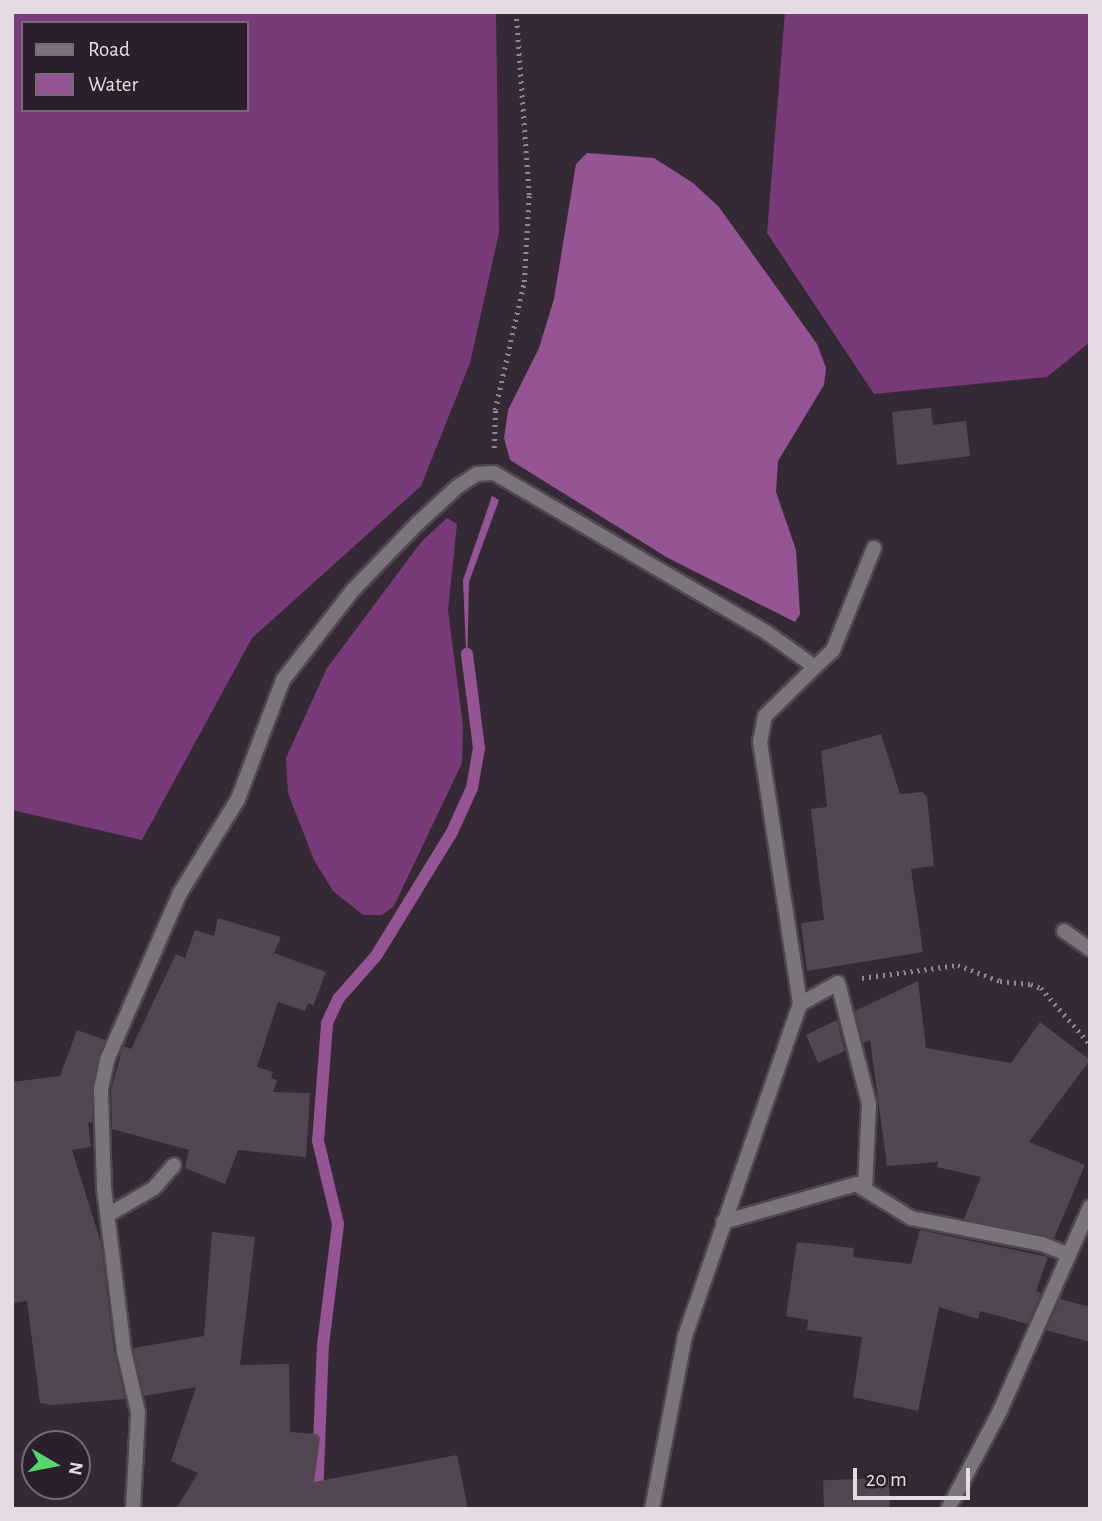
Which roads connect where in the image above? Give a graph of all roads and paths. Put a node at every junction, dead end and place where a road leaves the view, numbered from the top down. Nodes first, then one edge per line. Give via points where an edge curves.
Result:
1 (516, 12) edge
2 (494, 473) junction
3 (874, 548) dead end
4 (815, 667) junction
5 (1064, 931) dead end
6 (1090, 949) edge
7 (838, 983) junction
8 (800, 1004) junction
9 (1090, 1044) edge
10 (174, 1165) dead end
11 (865, 1189) junction
12 (1090, 1207) edge
13 (108, 1215) junction
14 (723, 1222) junction
15 (1069, 1255) junction
16 (133, 1509) edge
17 (652, 1509) edge
18 (948, 1509) edge

1 - 2 path via 529,195 524,282 495,410
2 - 4 street via 766,632
2 - 13 street via 477,474 457,486 417,524 353,590 283,680 238,799 180,893 107,1060 102,1089
3 - 4 street via 833,649
4 - 8 street via 765,716 760,742
5 - 6 street
7 - 8 street
7 - 9 path via 921,967 958,965 1000,981 1041,988
7 - 11 street via 869,1104
8 - 14 street
10 - 13 street via 154,1188
11 - 14 street via 856,1184
11 - 15 street via 911,1218 1042,1244
12 - 15 street
13 - 16 street via 124,1351 138,1412
14 - 17 street via 685,1336
15 - 18 street via 1000,1411

